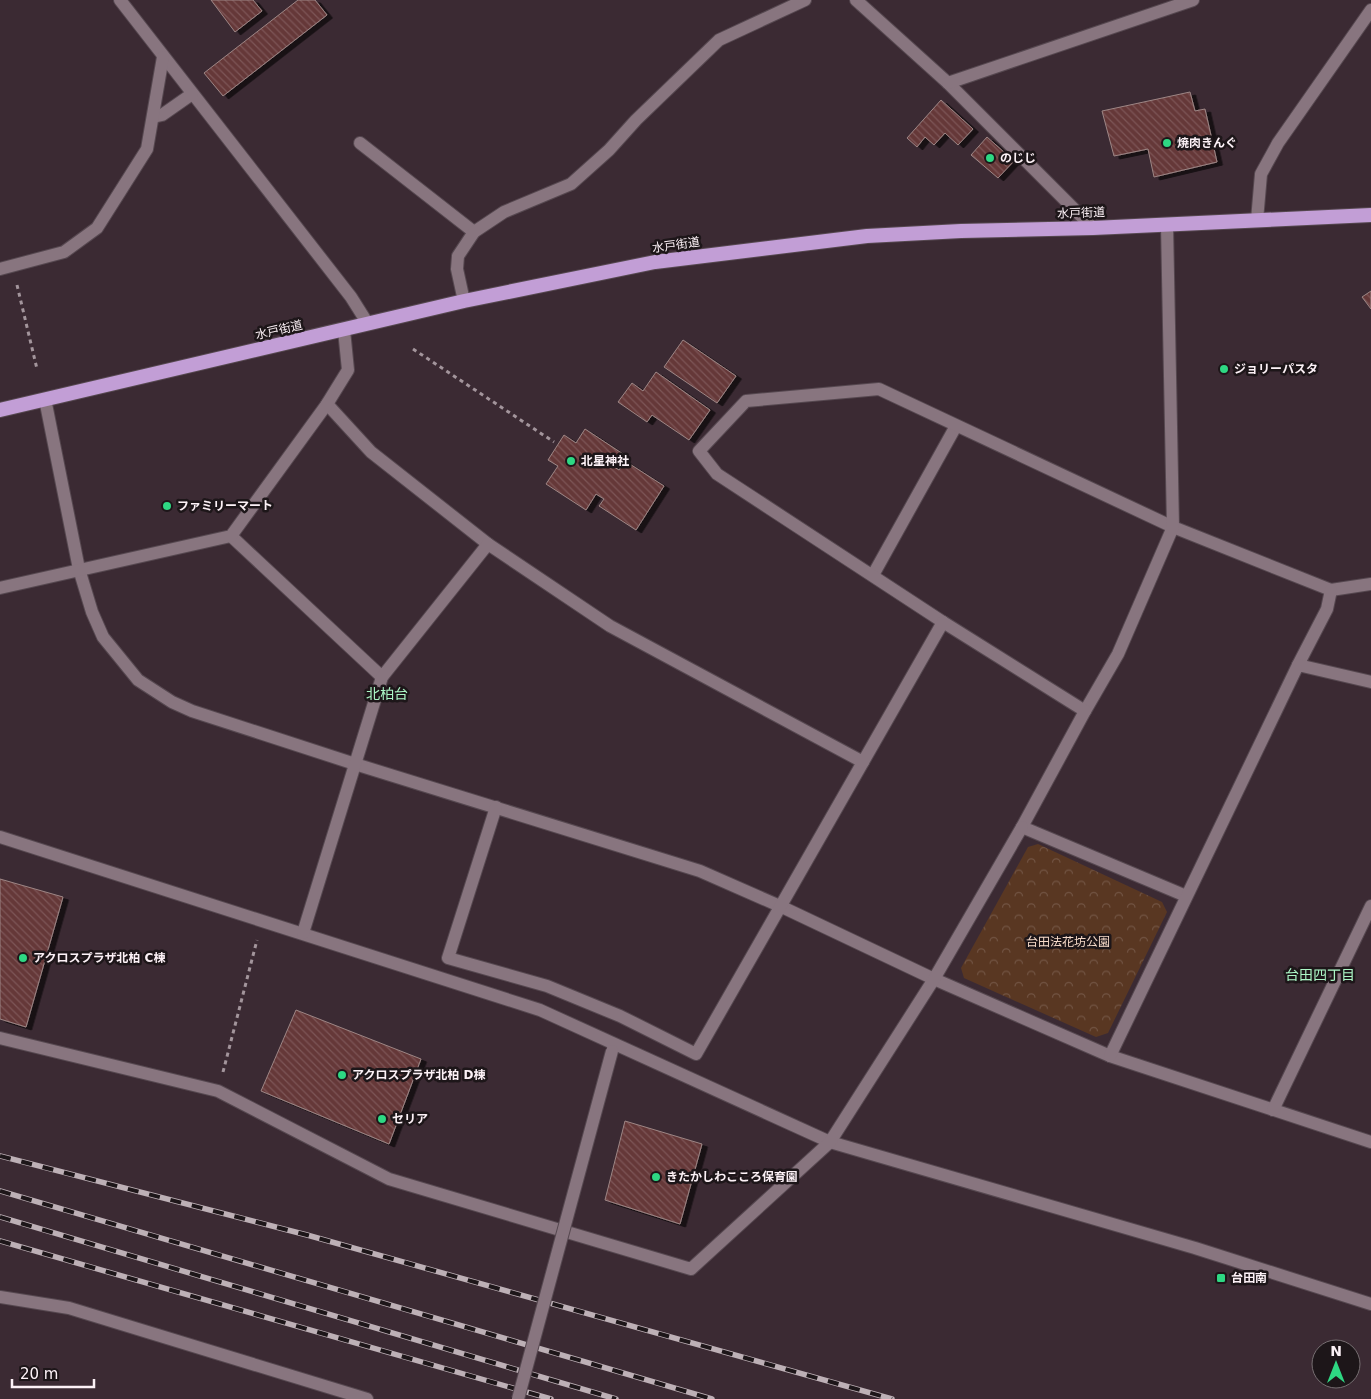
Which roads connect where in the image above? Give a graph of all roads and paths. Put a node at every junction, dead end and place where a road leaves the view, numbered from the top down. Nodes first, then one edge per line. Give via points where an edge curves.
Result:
1 (120, 0) edge
2 (804, 0) edge
3 (856, 0) edge
4 (1193, 0) edge
5 (1371, 10) edge
6 (163, 57) junction
7 (948, 83) junction
8 (192, 94) junction
9 (153, 117) junction
10 (360, 142) dead end
11 (1371, 215) edge
12 (1257, 220) junction
13 (1167, 224) junction
14 (1093, 228) junction
15 (474, 232) junction
16 (13, 267) junction
17 (0, 270) edge
18 (464, 301) junction
19 (368, 324) junction
20 (344, 330) junction
21 (413, 349) dead end
22 (37, 369) dead end
23 (45, 400) junction
24 (327, 404) junction
25 (0, 410) edge
26 (956, 426) junction
27 (554, 442) dead end
28 (1173, 526) junction
29 (231, 536) junction
30 (488, 544) junction
31 (79, 569) junction
32 (873, 575) junction
33 (1371, 584) edge
34 (0, 588) edge
35 (1331, 590) junction
36 (943, 622) junction
37 (1298, 665) junction
38 (382, 677) junction
39 (1371, 682) edge
40 (1085, 711) junction
41 (863, 762) junction
42 (356, 764) junction
43 (496, 807) junction
44 (1022, 827) junction
45 (0, 837) edge
46 (1186, 896) junction
47 (1371, 906) edge
48 (782, 907) junction
49 (262, 920) junction
50 (1366, 931) edge
51 (303, 933) junction
52 (934, 979) junction
53 (0, 1038) edge
54 (613, 1047) junction
55 (1110, 1056) junction
56 (218, 1091) junction
57 (1273, 1110) junction
58 (830, 1142) junction
59 (1371, 1142) edge
60 (0, 1297) edge
61 (1371, 1304) edge
62 (367, 1399) edge
63 (518, 1399) edge

1 - 6 street
2 - 15 street via 719,40 571,184 504,212
3 - 7 street
4 - 7 street
5 - 12 street via 1278,143 1261,174
6 - 8 street
6 - 9 street
7 - 14 street
8 - 9 street via 162,115
8 - 19 street via 351,297
9 - 16 street via 148,149 96,228 64,252
10 - 15 street
11 - 12 highway, 水戸街道
12 - 13 highway, 水戸街道
13 - 14 highway, 水戸街道
13 - 28 street
14 - 18 highway, 水戸街道 via 961,231 848,239 655,262
15 - 18 street via 458,256 457,269
16 - 17 street
16 - 22 path
18 - 19 highway, 水戸街道
19 - 20 highway, 水戸街道
20 - 23 highway, 水戸街道
20 - 24 street via 348,370
21 - 27 path
23 - 25 highway, 水戸街道
23 - 31 street
24 - 29 street
24 - 30 street via 371,452
26 - 28 street
26 - 32 street
26 - 32 street via 879,389 746,401 699,451 717,474
28 - 35 street
28 - 40 street via 1118,654
29 - 31 street
29 - 38 street
30 - 38 street
30 - 41 street via 610,626
31 - 34 street
31 - 42 street via 103,637 138,680 192,711
32 - 36 street
33 - 35 street
35 - 37 street via 1327,609
36 - 40 street
36 - 41 street
37 - 39 street
37 - 46 street
38 - 42 street
40 - 44 street
41 - 48 street
42 - 43 street
42 - 51 street
43 - 48 street via 700,871
43 - 48 street via 448,958 547,986 620,1016 696,1054
44 - 46 street
44 - 52 street
45 - 49 street
46 - 55 street
47 - 50 street
48 - 52 street
49 - 51 street
49 - 56 path
50 - 57 street
51 - 54 street via 540,1010
52 - 55 street
52 - 58 street
53 - 56 street
54 - 58 street
54 - 63 street, bridge
55 - 57 street
56 - 58 street via 389,1179 691,1269
57 - 59 street
58 - 61 street via 1195,1248
60 - 62 street via 69,1308

